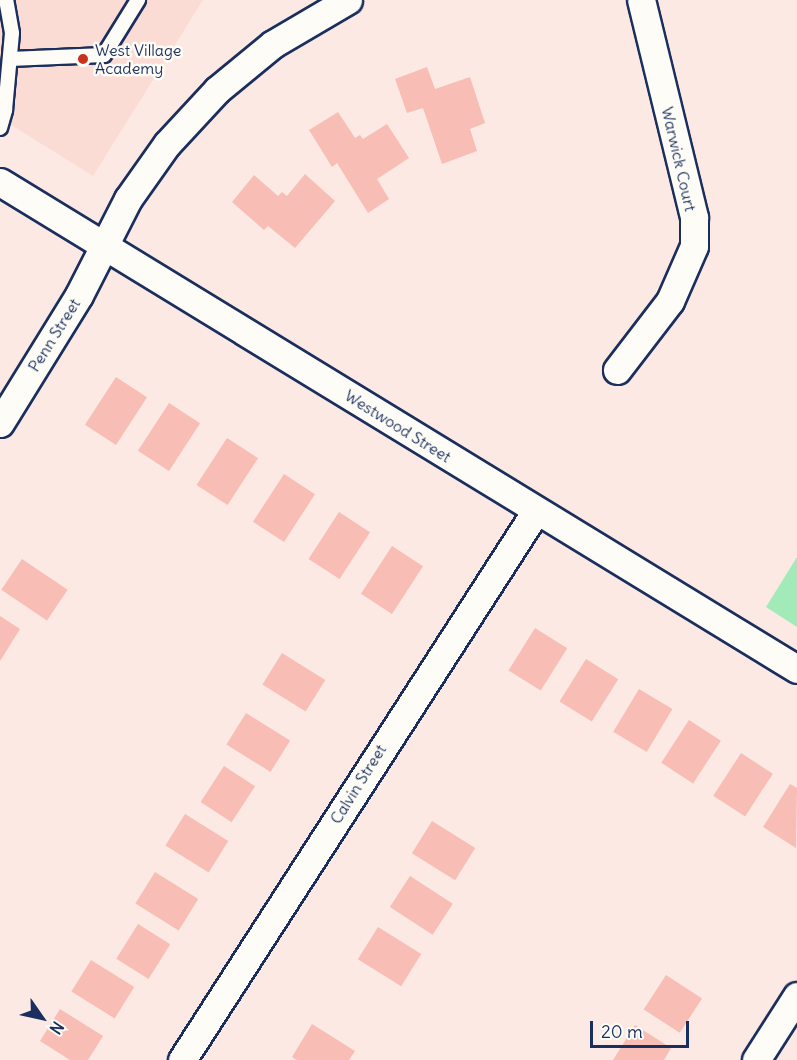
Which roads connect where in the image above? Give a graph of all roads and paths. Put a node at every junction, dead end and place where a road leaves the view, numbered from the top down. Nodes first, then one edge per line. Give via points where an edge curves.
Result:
1 (6, 0) edge
2 (138, 0) edge
3 (348, 0) edge
4 (641, 0) edge
5 (10, 58) junction
6 (0, 128) edge
7 (0, 182) edge
8 (106, 246) junction
9 (617, 370) dead end
10 (0, 423) edge
11 (536, 511) junction
12 (797, 669) edge
13 (797, 996) edge
14 (182, 1060) edge
15 (756, 1060) edge

1 - 5 lane via 12,33
2 - 5 lane via 104,55
3 - 8 street, Penn Street via 273,44 217,90 167,144 135,190
4 - 9 street, Warwick Court via 694,217 694,246 670,301
5 - 6 lane
7 - 8 street, Westwood Street
8 - 10 street, Penn Street
8 - 11 street, Westwood Street
11 - 12 street, Westwood Street
11 - 14 street, Calvin Street
13 - 15 street

